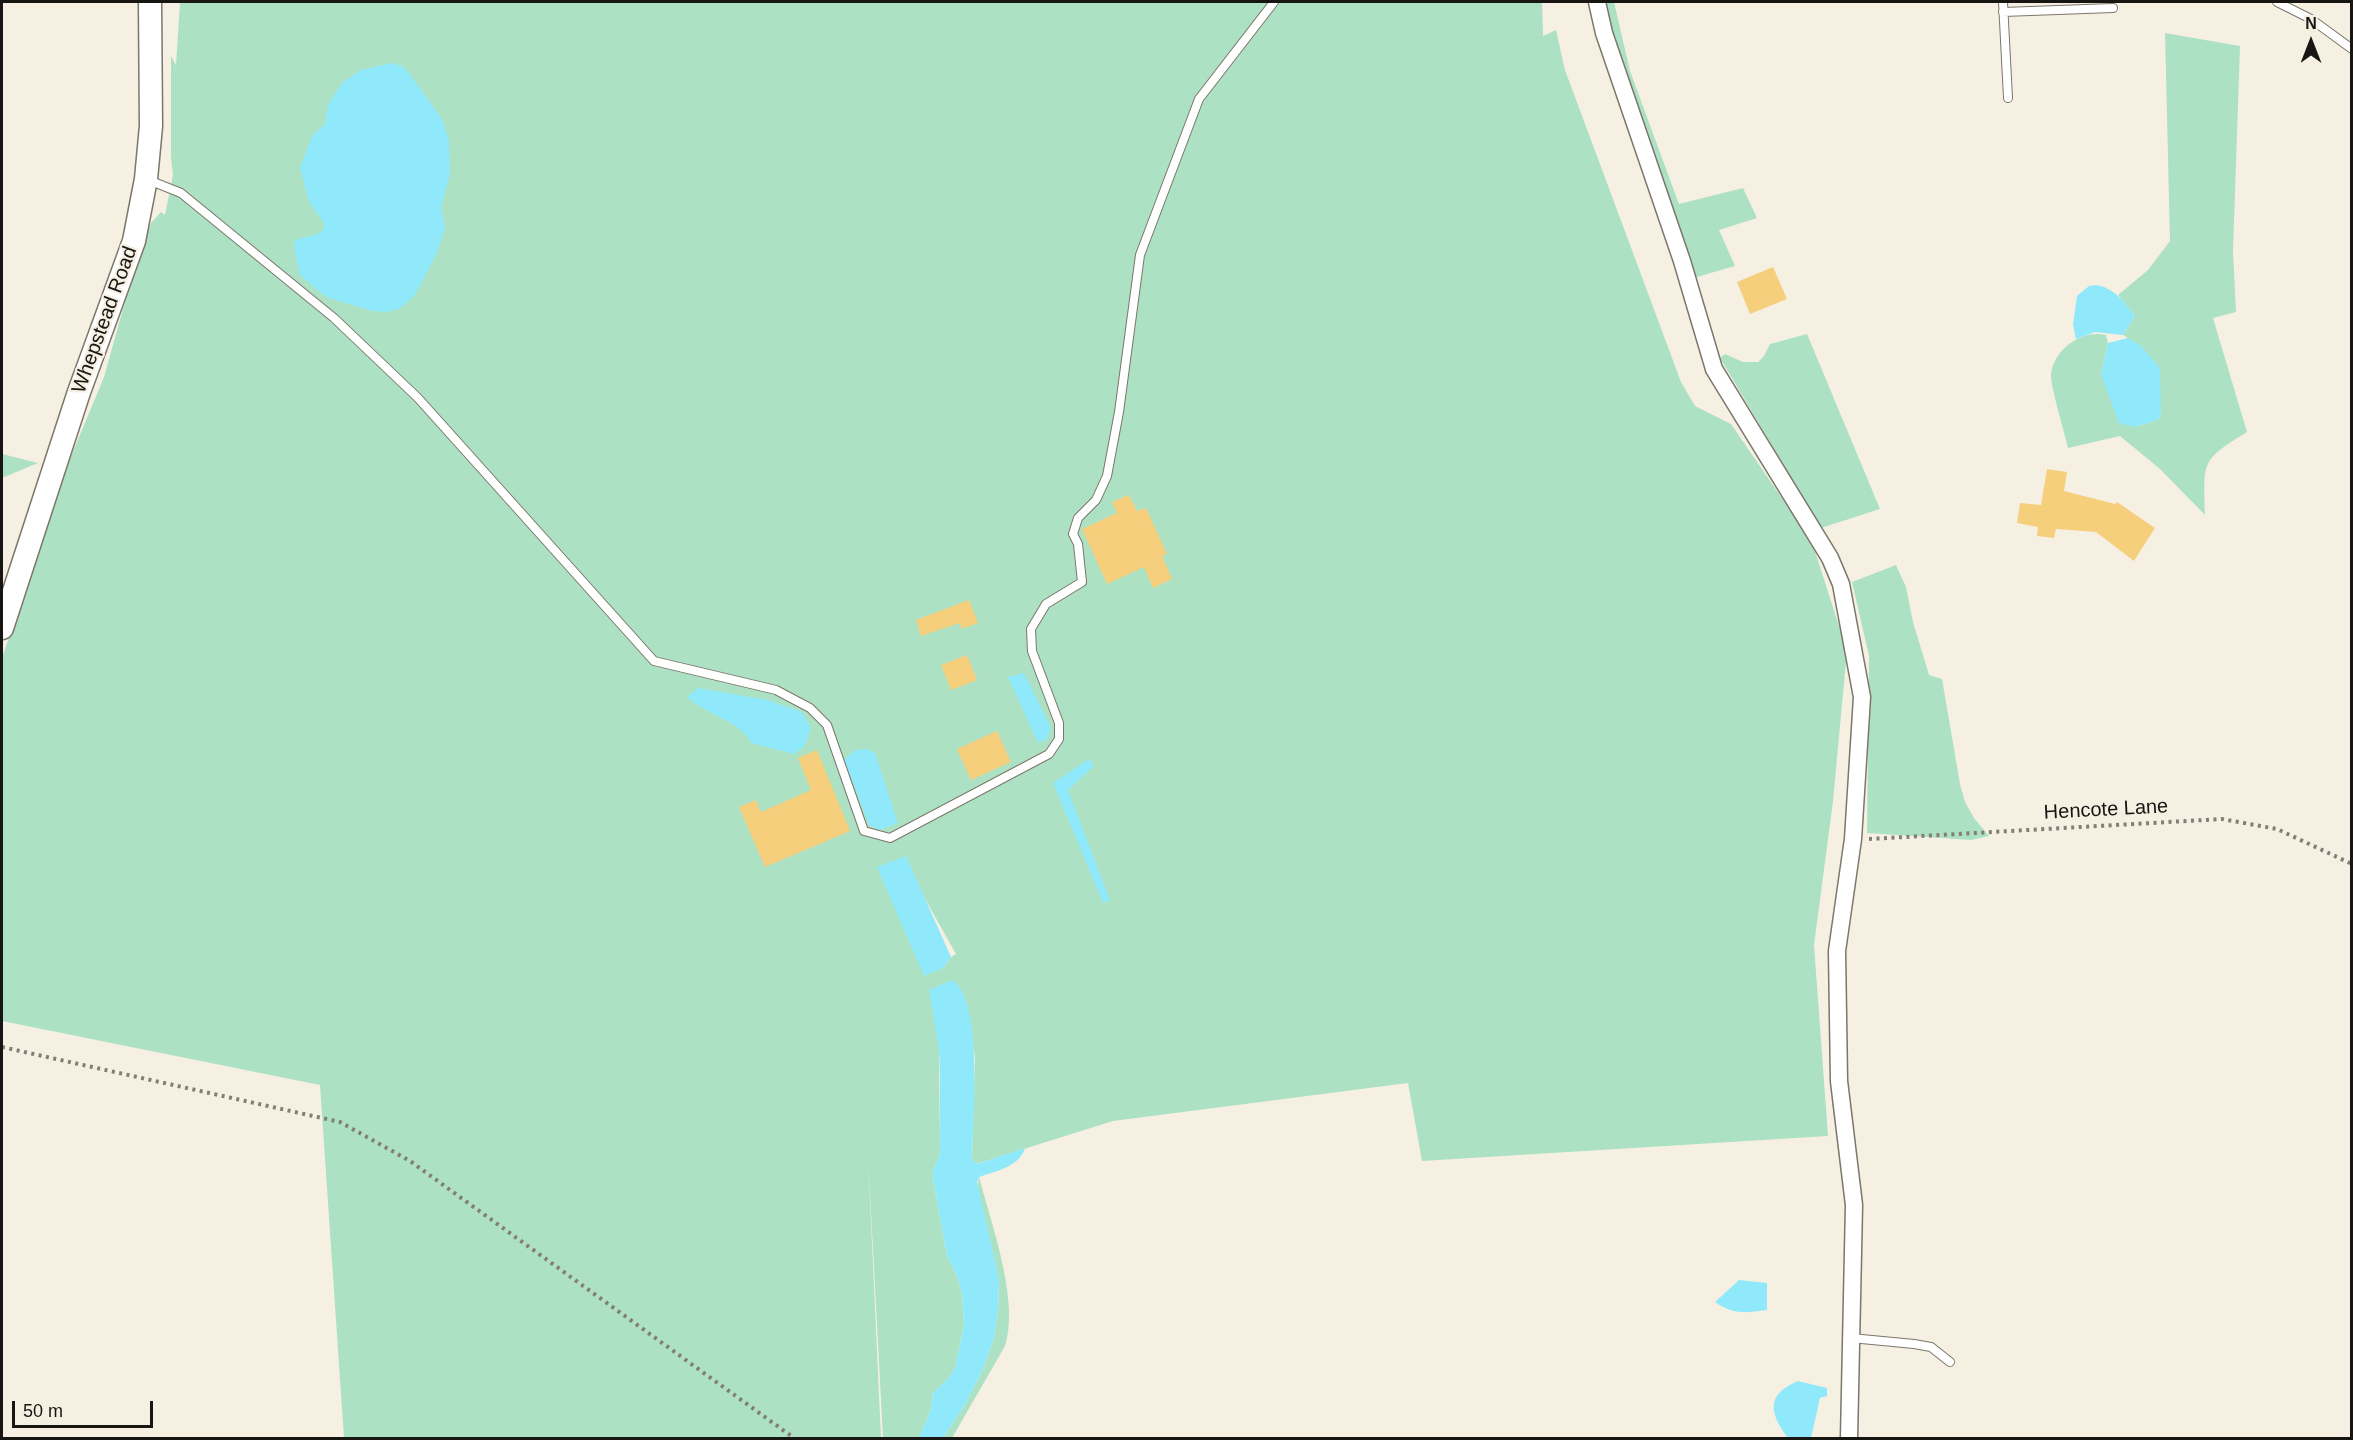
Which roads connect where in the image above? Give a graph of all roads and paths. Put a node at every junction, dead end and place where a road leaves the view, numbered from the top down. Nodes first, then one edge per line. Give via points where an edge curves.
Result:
1 (150, 2) edge
2 (1274, 2) edge
3 (1597, 2) edge
4 (2003, 2) edge
5 (2277, 2) edge
6 (2113, 8) dead end
7 (2003, 12) junction
8 (2352, 49) edge
9 (2008, 98) dead end
10 (146, 179) junction
11 (2, 628) edge
12 (1853, 839) junction
13 (2352, 864) edge
14 (2, 1047) edge
15 (1851, 1338) junction
16 (1950, 1362) dead end
17 (794, 1438) edge
18 (1850, 1438) edge

1 - 10 main road, Whepstead Road via 151,126
2 - 10 lane via 1199,99 1140,255 1107,476 1096,500 1078,518 1073,534 1078,544 1082,582 1046,604 1031,629 1032,651 1059,723 1059,739 1049,754 890,838 864,831 827,725 810,708 776,690 654,661 418,398 334,318 181,193
3 - 12 street via 1714,369 1830,558 1841,584 1862,697
4 - 7 lane
5 - 8 lane via 2311,19
6 - 7 lane
7 - 9 lane
10 - 11 main road, Whepstead Road via 134,240
12 - 13 path, Hencote Lane via 2222,819 2277,829
12 - 15 street via 1837,951 1839,1081 1854,1205
14 - 17 path via 340,1122 410,1161
15 - 16 lane via 1931,1347
15 - 18 street

